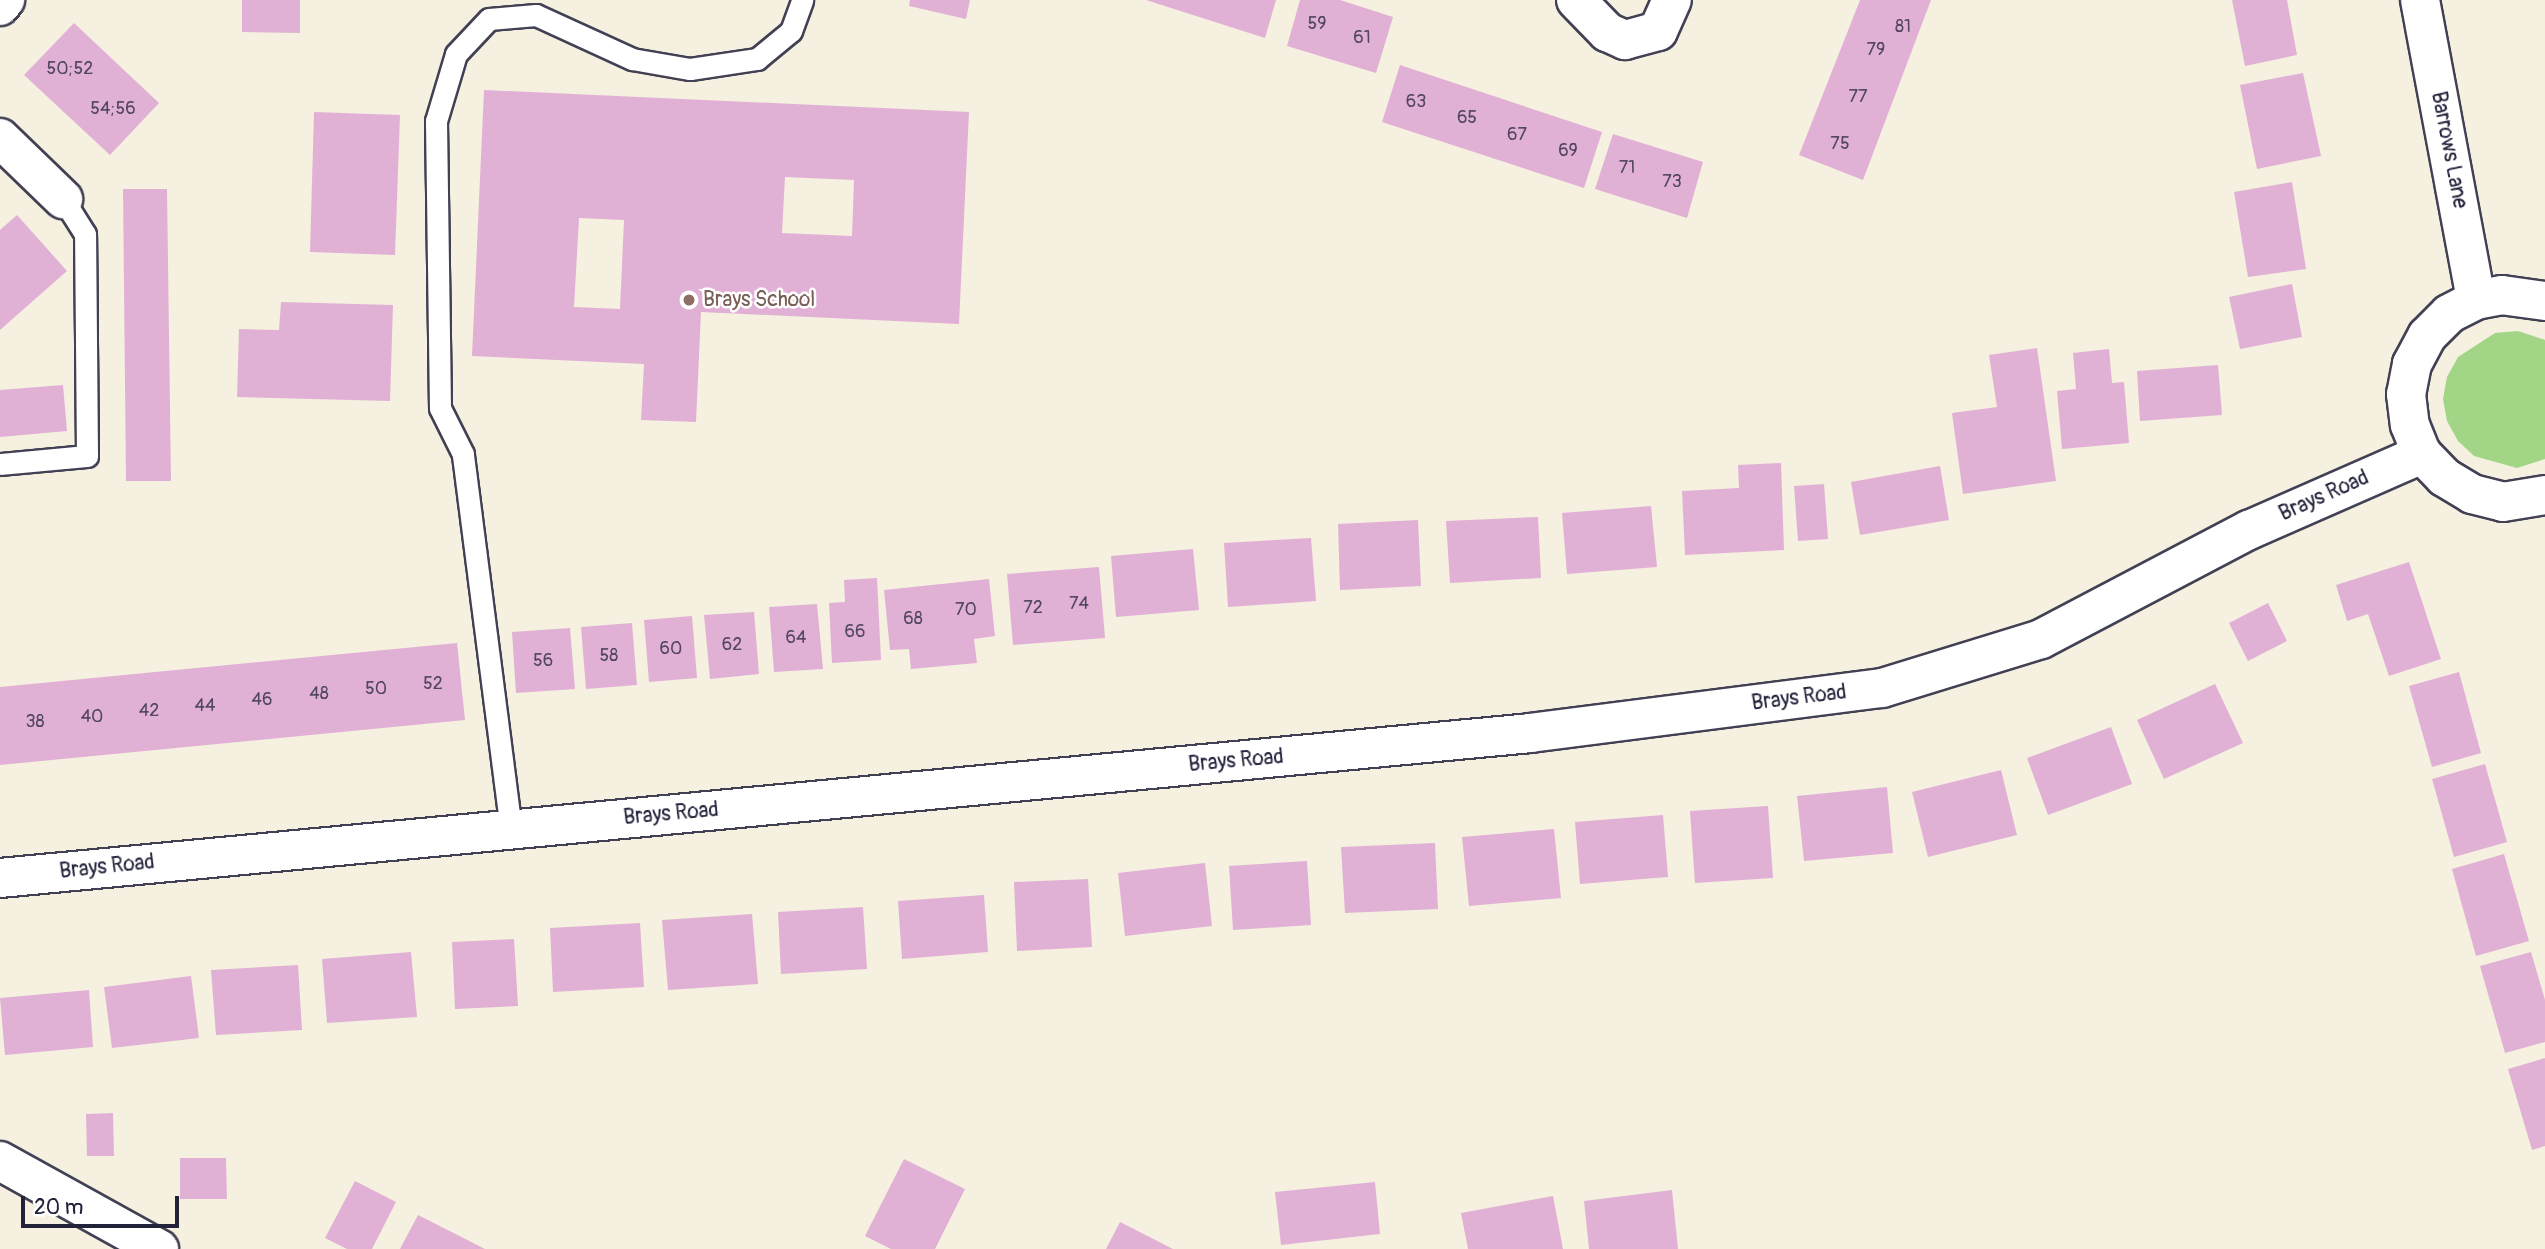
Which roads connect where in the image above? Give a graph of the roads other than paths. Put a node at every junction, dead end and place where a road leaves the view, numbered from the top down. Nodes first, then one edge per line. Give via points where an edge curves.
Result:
1 (5, 0) edge
2 (802, 0) edge
3 (1576, 0) edge
4 (1672, 0) edge
5 (2420, 0) edge
6 (0, 5) edge
7 (0, 138) edge
8 (63, 199) joint
9 (2476, 300) junction
10 (2545, 301) edge
11 (2423, 454) junction
12 (0, 464) edge
13 (2542, 507) edge
14 (511, 830) junction
15 (0, 878) edge
16 (0, 1161) edge
17 (159, 1249) edge

1 - 6 street
2 - 14 lane via 790,32 757,59 690,69 632,59 536,15 489,19 456,54 436,121 440,408 463,454
3 - 4 street via 1607,32 1632,40 1658,31
5 - 9 street, Barrows Lane
7 - 8 street
8 - 12 lane via 85,234 88,456
9 - 10 street via 2502,295
9 - 11 street via 2449,314 2427,336 2412,364 2406,394 2410,425
11 - 13 street via 2444,477 2472,494
11 - 14 street, Brays Road via 2249,530 2041,639 1882,688 1530,733
14 - 15 street, Brays Road
16 - 17 street

